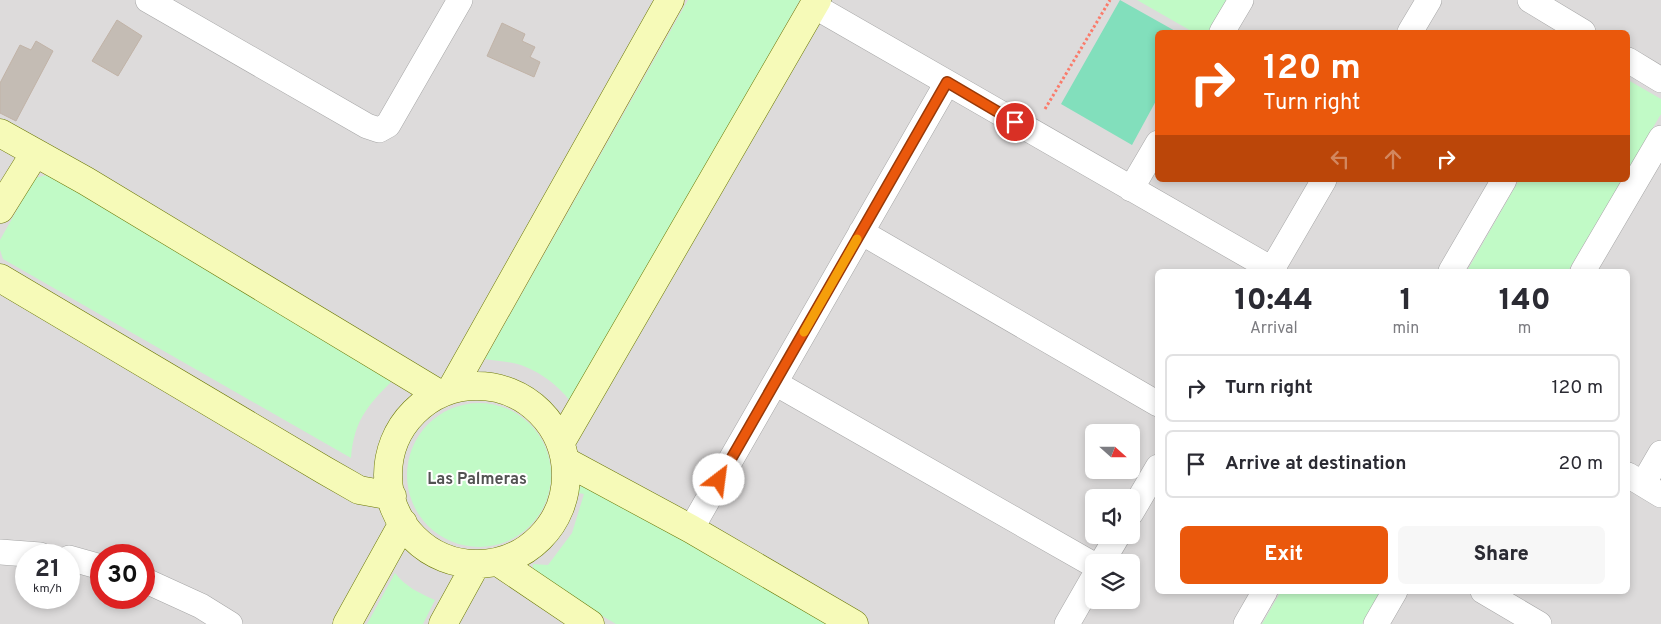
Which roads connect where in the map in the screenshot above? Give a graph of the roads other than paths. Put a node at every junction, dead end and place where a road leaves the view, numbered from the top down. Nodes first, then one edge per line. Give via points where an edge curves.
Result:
1 (148, 0) edge
2 (460, 0) edge
3 (670, 0) edge
4 (1240, 0) edge
5 (1430, 0) edge
6 (1530, 0) edge
7 (816, 3) edge
8 (1223, 30) edge
9 (1411, 30) edge
10 (1580, 30) edge
11 (1630, 61) edge
12 (1661, 80) edge
13 (947, 82) junction
14 (0, 134) edge
15 (1661, 138) edge
16 (1155, 148) edge
17 (35, 153) junction
18 (1323, 182) edge
19 (1503, 182) edge
20 (1131, 189) junction
21 (0, 209) edge
22 (861, 232) junction
23 (1270, 269) edge
24 (1274, 269) edge
25 (1452, 269) edge
26 (1583, 269) edge
27 (0, 278) edge
28 (774, 384) junction
29 (444, 390) junction
30 (1155, 402) edge
31 (563, 452) junction
32 (1661, 453) edge
33 (1155, 472) edge
34 (1644, 485) edge
35 (392, 496) junction
36 (1140, 497) edge
37 (403, 523) junction
38 (691, 529) junction
39 (0, 552) edge
40 (15, 553) edge
41 (1085, 560) edge
42 (487, 563) junction
43 (155, 585) edge
44 (1085, 593) edge
45 (1263, 594) edge
46 (1393, 594) edge
47 (1488, 594) edge
48 (230, 624) edge
49 (347, 624) edge
50 (443, 624) edge
51 (590, 624) edge
52 (854, 624) edge
53 (1067, 624) edge
54 (1246, 624) edge
55 (1376, 624) edge
56 (1539, 624) edge

1 - 2 street via 366,126 379,130 388,125
3 - 29 street
4 - 8 street
5 - 9 street
6 - 10 street
7 - 13 street
7 - 31 street
11 - 12 street
13 - 20 street
13 - 22 street
14 - 17 street
15 - 26 street
16 - 20 street
17 - 21 street
17 - 29 street
18 - 24 street
19 - 25 street
20 - 23 street
22 - 28 street
22 - 30 street
27 - 35 street via 359,490
28 - 38 street
28 - 41 street
29 - 31 street via 469,386 497,387 523,398 545,416
29 - 35 street via 418,408 400,431 390,458
31 - 38 street
31 - 42 street via 567,472 562,502 548,529 526,550
32 - 34 street
33 - 36 street
35 - 37 street via 396,513
37 - 42 street via 414,538 439,556 468,564
37 - 49 street
38 - 52 street
39 - 40 street
42 - 50 street
42 - 51 street
43 - 48 street via 201,606
44 - 53 street
45 - 54 street
46 - 55 street
47 - 56 street

